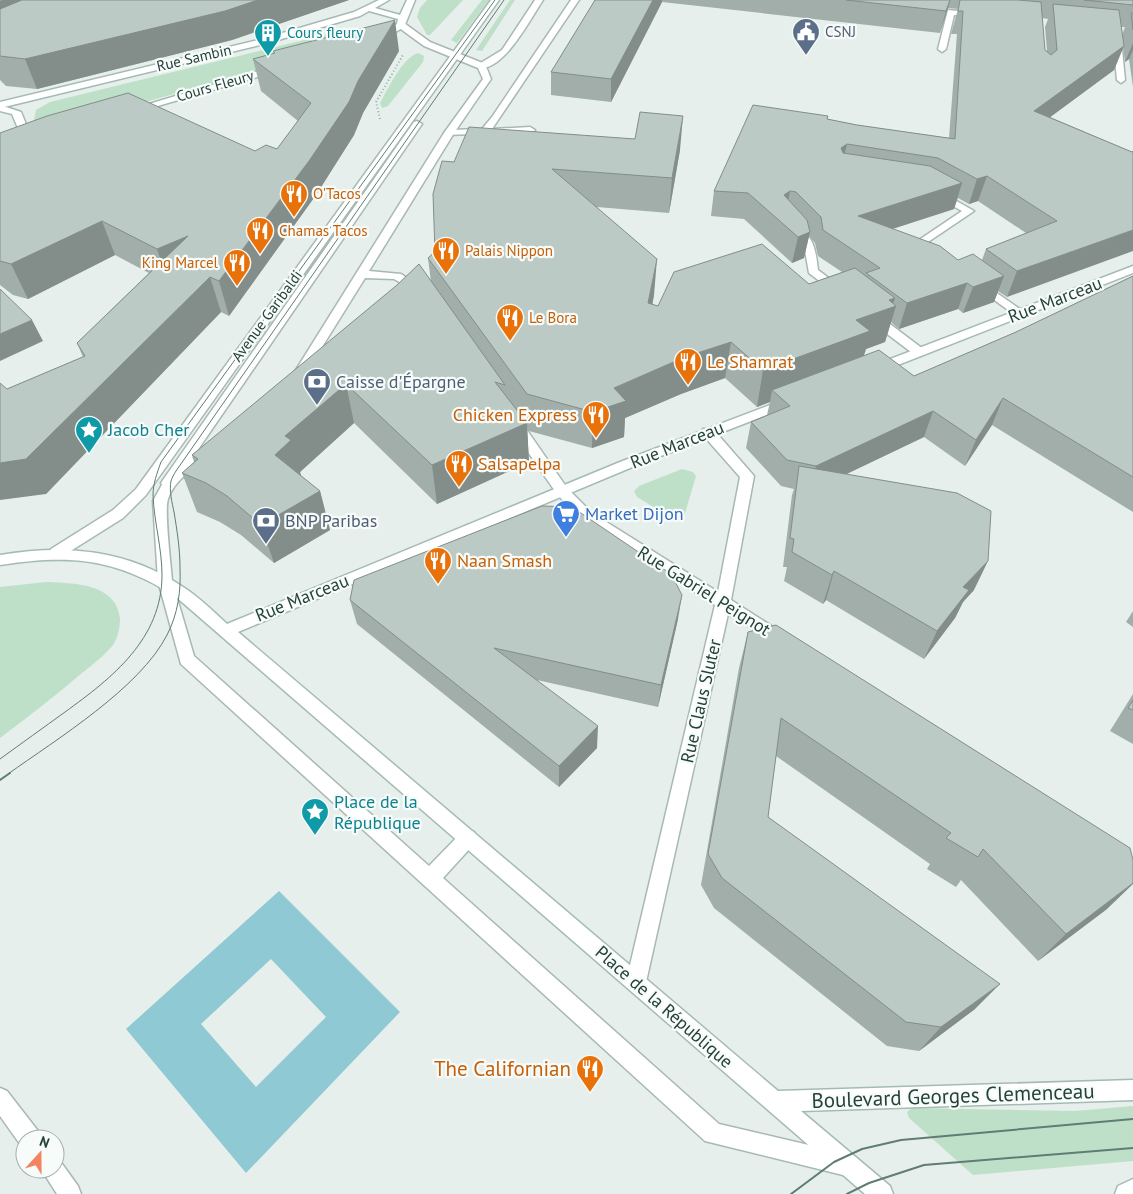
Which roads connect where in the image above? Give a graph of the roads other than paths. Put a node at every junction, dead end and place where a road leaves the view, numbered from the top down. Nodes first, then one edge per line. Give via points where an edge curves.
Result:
1 (385, 0) edge
2 (411, 0) edge
3 (495, 0) edge
4 (504, 0) edge
5 (539, 0) edge
6 (575, 0) edge
7 (369, 10) junction
8 (990, 17) edge
9 (402, 22) junction
10 (1124, 31) edge
11 (369, 41) edge
12 (942, 49) dead end
13 (460, 56) junction
14 (285, 66) edge
15 (482, 66) junction
16 (1121, 80) dead end
17 (0, 107) edge
18 (123, 114) edge
19 (530, 130) edge
20 (484, 132) junction
21 (449, 133) junction
22 (31, 140) edge
23 (0, 144) edge
24 (14, 144) junction
25 (0, 150) edge
26 (926, 187) edge
27 (786, 221) edge
28 (943, 258) edge
29 (1133, 269) edge
30 (362, 274) junction
31 (973, 279) edge
32 (850, 299) edge
33 (430, 302) edge
34 (865, 311) edge
35 (1020, 314) junction
36 (919, 352) junction
37 (866, 372) edge
38 (292, 386) edge
39 (795, 399) edge
40 (509, 415) edge
41 (708, 432) junction
42 (222, 444) edge
43 (163, 491) junction
44 (562, 491) junction
45 (56, 553) junction
46 (0, 560) edge
47 (165, 581) junction
48 (723, 604) junction
49 (225, 631) junction
50 (796, 648) edge
51 (468, 838) junction
52 (430, 878) junction
53 (636, 982) junction
54 (1133, 1090) edge
55 (0, 1098) edge
56 (774, 1102) junction
57 (23, 1129) edge
58 (851, 1166) junction
59 (59, 1179) edge
60 (1133, 1190) edge
61 (70, 1194) edge
62 (882, 1194) edge
63 (1126, 1194) edge

1 - 7 main road, Rue Sambin
2 - 9 main road
3 - 13 main road, Avenue Garibaldi
4 - 13 main road, Avenue Garibaldi
5 - 15 main road via 505,52
6 - 20 main road via 496,119
7 - 9 main road
7 - 17 main road, Rue Sambin via 265,41
8 - 12 main road via 951,12
9 - 11 main road
9 - 13 main road via 427,44
10 - 16 main road via 1116,30
13 - 15 main road
13 - 43 main road, Avenue Garibaldi
13 - 45 main road, Avenue Garibaldi via 141,492 118,514
14 - 18 main road, Cours Fleury
15 - 21 main road via 487,79
17 - 24 main road via 16,112 23,124 26,134
19 - 20 main road
20 - 21 main road
21 - 30 main road
22 - 24 main road
23 - 24 main road
24 - 25 main road
26 - 28 main road via 969,211 921,242
27 - 32 main road via 809,244 813,271
29 - 35 main road, Rue Marceau
30 - 33 main road via 397,276 425,294
30 - 38 main road
31 - 35 main road
34 - 36 main road
35 - 36 main road, Rue Marceau
36 - 37 main road, Rue Marceau
39 - 41 main road, Rue Marceau
40 - 44 main road, Rue Gabriel Peignot
41 - 44 main road, Rue Marceau
41 - 48 main road, Rue Claus Sluter via 747,476
42 - 43 main road via 177,474
43 - 47 main road, Avenue Garibaldi via 160,501
44 - 48 main road, Rue Gabriel Peignot via 587,517
44 - 49 main road, Rue Marceau
45 - 46 main road, Place de la République
45 - 47 main road, Place de la République via 92,555 122,563
47 - 49 main road, Place de la République
47 - 52 main road, Avenue Garibaldi via 188,659
48 - 50 main road, Rue Gabriel Peignot
48 - 53 main road, Rue Claus Sluter
49 - 51 main road, Place de la République
51 - 52 main road
51 - 53 main road, Place de la République
52 - 58 main road, Avenue Garibaldi via 713,1133
53 - 56 main road, Place de la République
54 - 56 main road, Boulevard Georges Clemenceau via 1039,1095 871,1096
55 - 57 main road
56 - 58 main road, Place de la République
58 - 62 main road, Place de la République
59 - 61 main road
60 - 63 main road

